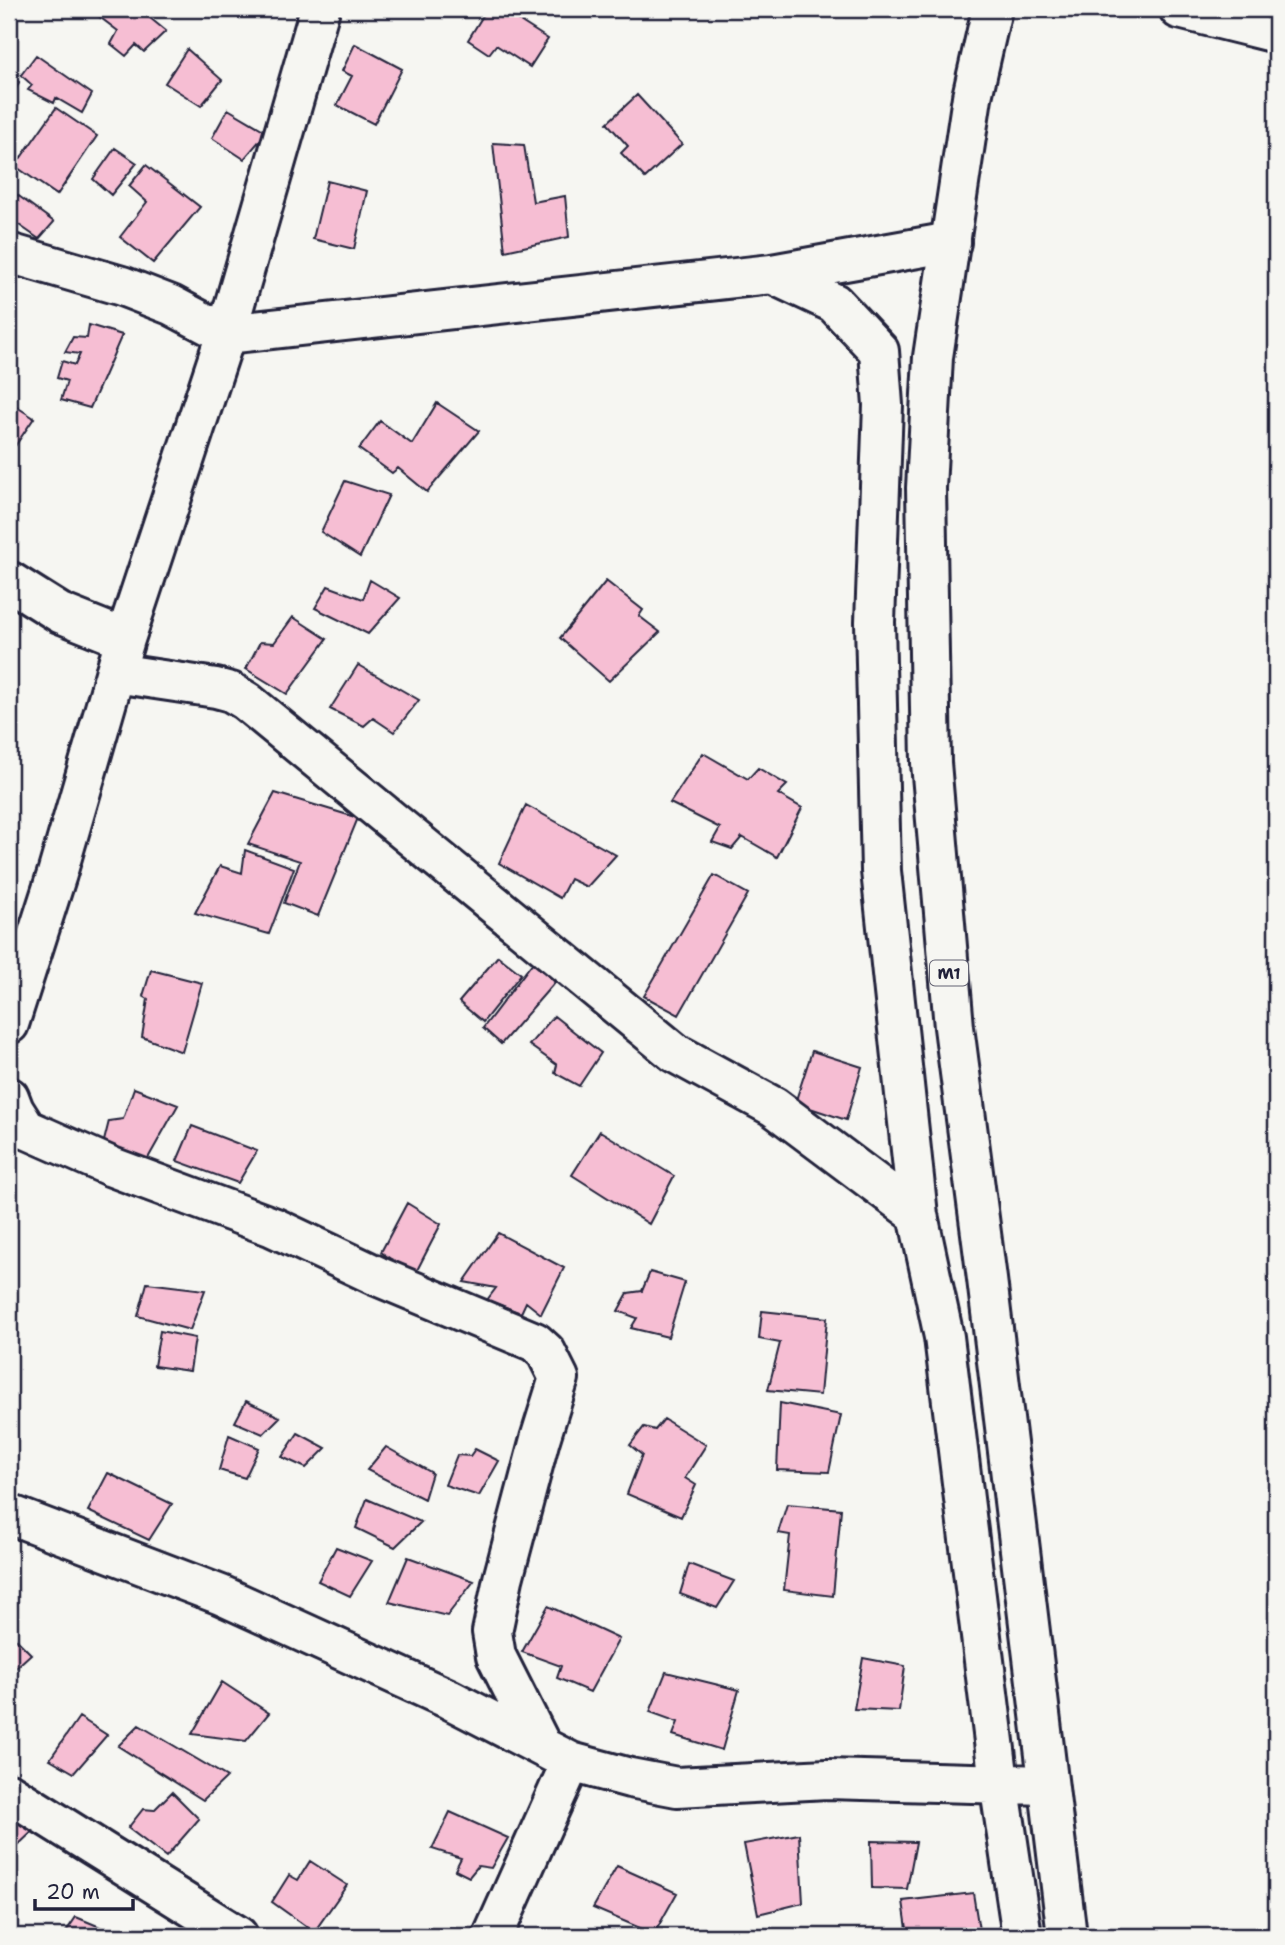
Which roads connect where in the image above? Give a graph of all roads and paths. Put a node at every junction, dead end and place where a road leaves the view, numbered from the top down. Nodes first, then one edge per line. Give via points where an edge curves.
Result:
1 (992, 9) edge
2 (1179, 9) edge
3 (308, 15) edge
4 (1276, 33) edge
5 (951, 242) junction
6 (9, 253) edge
7 (772, 274) junction
8 (226, 334) junction
9 (9, 581) edge
10 (120, 656) junction
11 (9, 1024) edge
12 (9, 1097) edge
13 (918, 1215) junction
14 (9, 1514) edge
15 (557, 1755) junction
16 (999, 1782) junction
17 (1047, 1785) junction
18 (9, 1793) edge
19 (238, 1936) edge
20 (493, 1936) edge
21 (1022, 1936) edge
22 (1067, 1936) edge

1 - 5 street, M1 via 972,97
2 - 4 street
3 - 8 street
5 - 7 street
5 - 17 street, M1 via 933,357 926,488 931,763 954,1027
6 - 8 street via 172,305
7 - 8 street
7 - 13 street via 834,303 879,351 883,405 875,622 881,872
8 - 10 street
9 - 10 street
10 - 11 street
10 - 13 street via 246,701 675,1053 774,1107
12 - 15 street via 26,1129 112,1167 273,1227 535,1342 546,1352 559,1378 492,1632 496,1656
13 - 16 street via 944,1337
14 - 15 street via 221,1595 449,1699
15 - 16 street via 629,1778 677,1787 827,1779
15 - 20 street
16 - 17 street
16 - 21 street
17 - 22 street, M1
18 - 19 street

